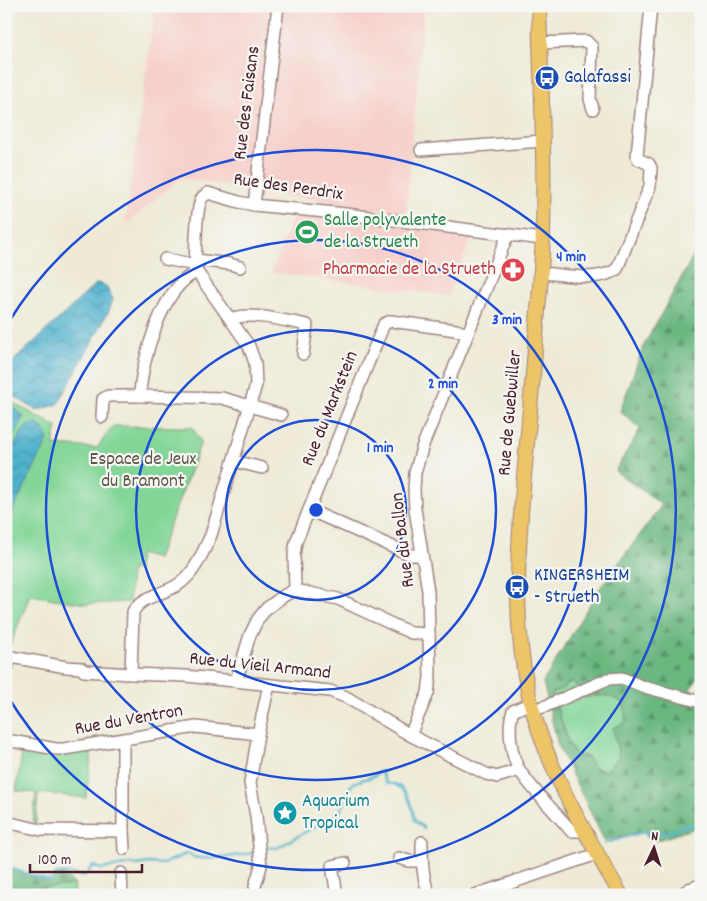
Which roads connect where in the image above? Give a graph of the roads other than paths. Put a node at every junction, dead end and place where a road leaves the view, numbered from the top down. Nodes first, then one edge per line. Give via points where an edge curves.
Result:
1 (278, 6) edge
2 (539, 6) edge
3 (651, 6) edge
4 (540, 43) junction
5 (593, 109) dead end
6 (543, 141) junction
7 (421, 150) dead end
8 (254, 205) junction
9 (508, 234) junction
10 (542, 239) junction
11 (165, 259) dead end
12 (196, 266) junction
13 (240, 267) dead end
14 (541, 273) junction
15 (230, 319) junction
16 (468, 334) junction
17 (303, 354) dead end
18 (140, 396) junction
19 (251, 406) junction
20 (281, 416) dead end
21 (102, 417) dead end
22 (234, 460) junction
23 (262, 468) dead end
24 (309, 510) junction
25 (422, 555) junction
26 (295, 590) junction
27 (429, 634) junction
28 (8, 656) edge
29 (6, 674) edge
30 (131, 674) junction
31 (236, 681) junction
32 (269, 685) junction
33 (701, 702) edge
34 (532, 706) junction
35 (258, 734) junction
36 (410, 735) junction
37 (6, 740) edge
38 (123, 740) junction
39 (519, 770) junction
40 (6, 822) edge
41 (123, 831) junction
42 (584, 831) junction
43 (422, 842) dead end
44 (124, 849) dead end
45 (597, 854) junction
46 (400, 858) dead end
47 (422, 861) junction
48 (345, 863) dead end
49 (121, 873) dead end
50 (701, 885) edge
51 (255, 886) dead end
52 (122, 895) edge
53 (337, 895) edge
54 (430, 895) edge
55 (475, 895) edge
56 (620, 895) edge
57 (680, 895) edge

1 - 8 street, Rue des Faisans
2 - 4 main road, Rue de Guebwiller
3 - 14 street via 637,156 651,168 650,186 617,269 599,277
4 - 5 street via 586,41 592,47 590,99
4 - 6 main road, Rue de Guebwiller
6 - 7 street
6 - 10 main road, Rue de Guebwiller
8 - 9 street, Rue des Perdrix
8 - 12 street, Rue des Perdrix via 208,193 201,199
9 - 10 street, Rue des Perdrix
9 - 16 street, Rue du Ballon
10 - 14 main road, Rue de Guebwiller
11 - 12 street
12 - 13 street via 230,264
12 - 15 street
12 - 18 street via 162,311 149,342
14 - 34 main road, Rue de Guebwiller via 517,592 522,658
15 - 17 street via 253,317 307,325
15 - 19 street via 249,346 255,363 256,385
16 - 24 street, Rue du Markstein via 391,321 384,324
16 - 25 street, Rue du Ballon via 423,445 416,473 415,509
18 - 19 street via 222,398
18 - 21 street via 108,396 103,399
19 - 20 street
19 - 22 street
22 - 23 street
22 - 30 street via 202,556 180,584 137,605 133,612
24 - 25 street via 411,555
24 - 26 street, Rue du Markstein via 296,542
25 - 27 street, Rue du Ballon via 428,591
26 - 27 street via 338,599 411,633
26 - 31 street via 267,608 258,619
27 - 36 street, Rue du Ballon via 428,693
28 - 29 street
28 - 30 street, Rue du Vieil Armand via 84,670
30 - 31 street, Rue du Vieil Armand
31 - 32 street, Rue du Vieil Armand
32 - 35 street
32 - 36 street, Rue du Vieil Armand via 330,691
33 - 34 street via 622,678 608,679 546,706
34 - 39 street via 513,711 509,720 510,741
34 - 42 main road, Rue de Guebwiller via 555,774
35 - 38 street, Rue du Ventron via 196,727
35 - 51 street via 250,783 261,866
36 - 39 street, Rue du Vieil Armand via 486,774 497,777
37 - 38 street, Rue du Ventron via 64,750
38 - 41 street
39 - 42 street via 571,831
40 - 41 street via 41,830
41 - 44 street
42 - 45 main road, Rue de Guebwiller
43 - 47 street
45 - 55 street
45 - 56 main road, Rue de Guebwiller
46 - 47 street
47 - 54 street
48 - 53 street via 332,866
49 - 52 street
50 - 57 street

